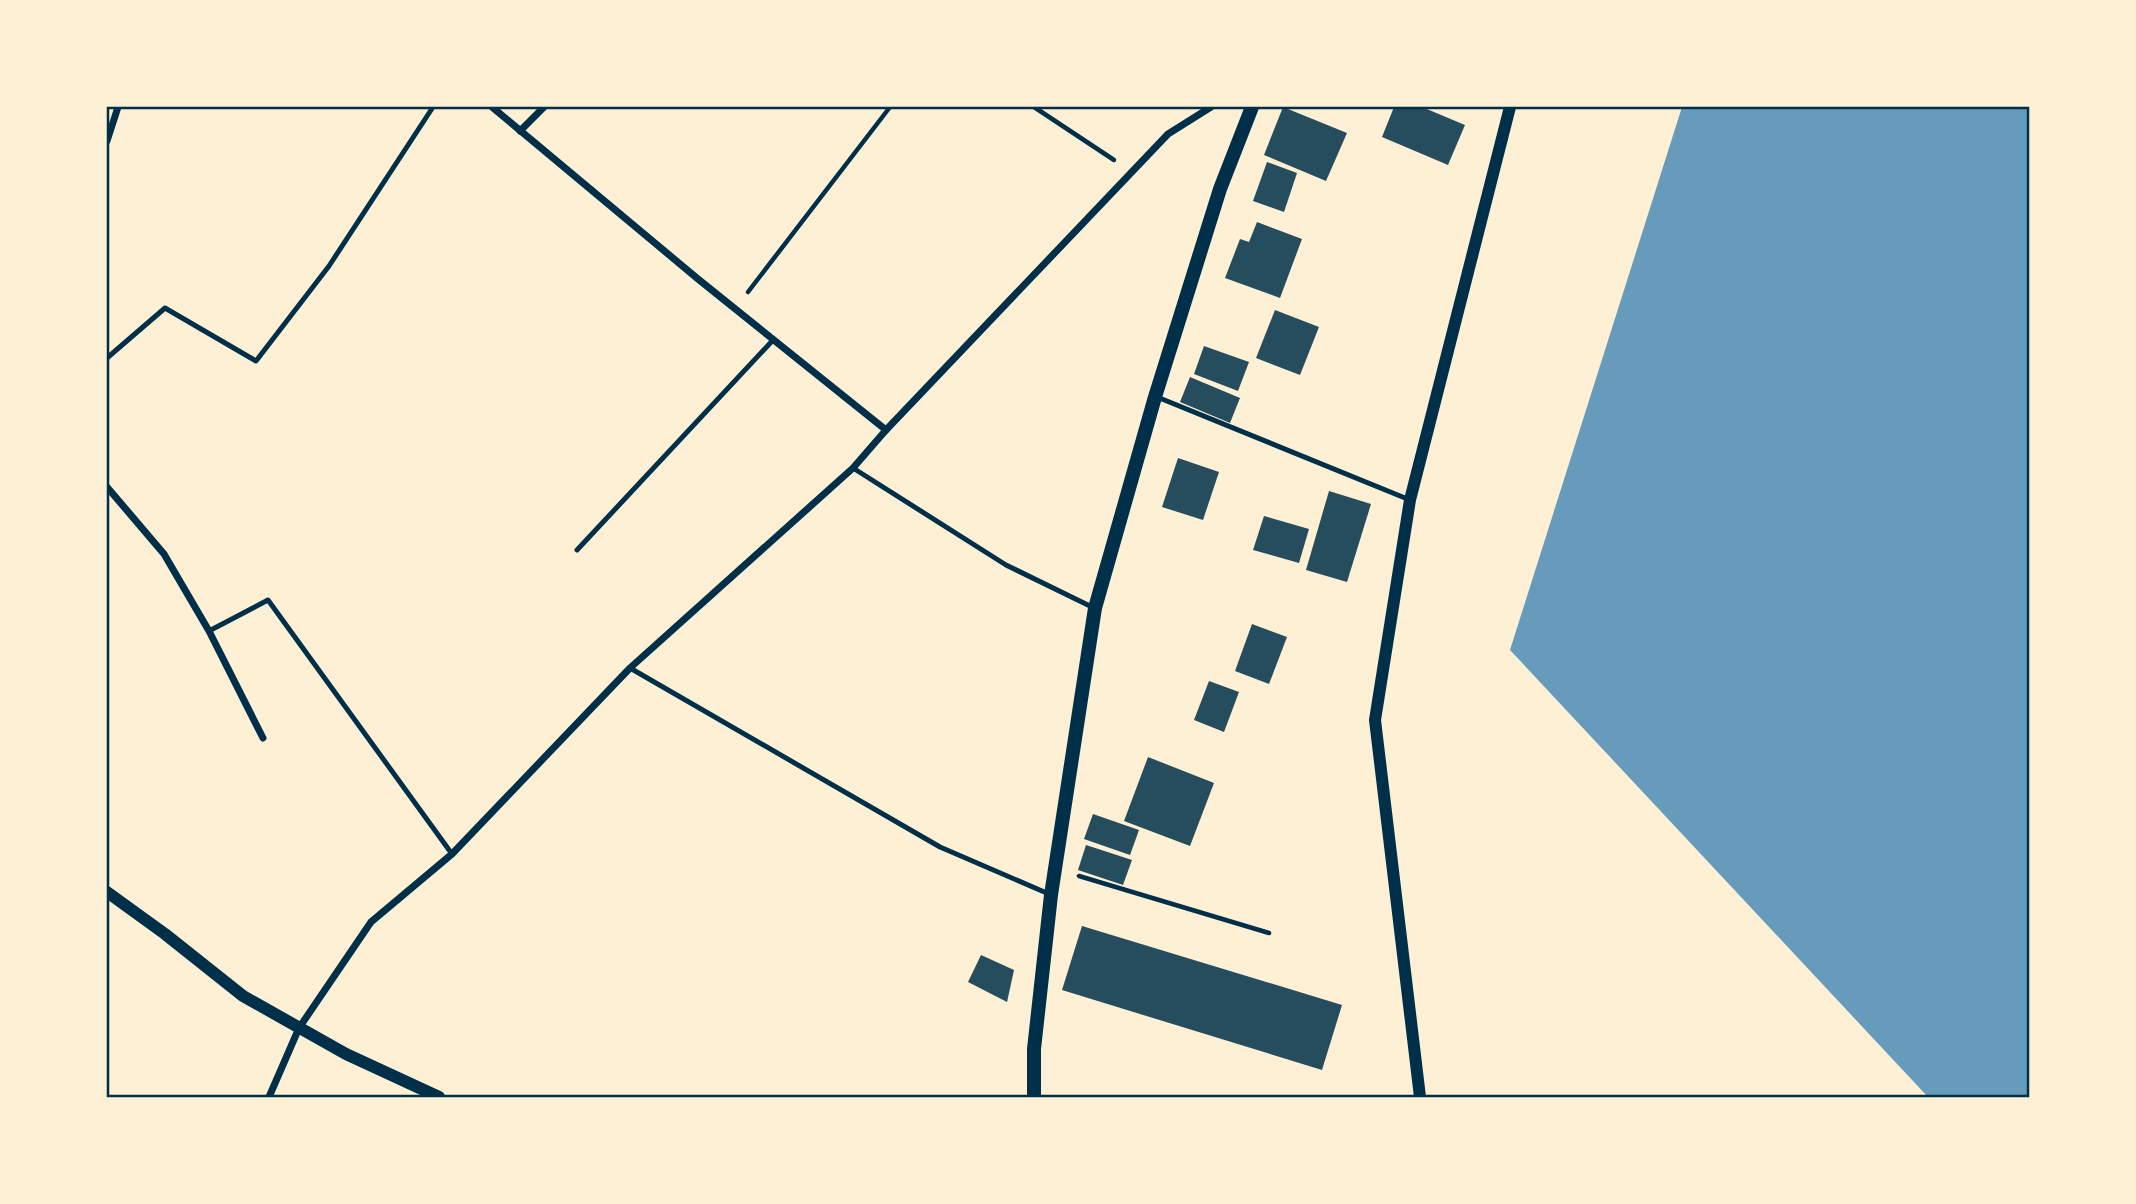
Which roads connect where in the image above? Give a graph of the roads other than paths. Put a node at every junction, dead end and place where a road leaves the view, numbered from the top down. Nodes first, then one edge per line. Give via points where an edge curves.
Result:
1 (118, 107) edge
2 (433, 107) edge
3 (492, 107) edge
4 (544, 107) edge
5 (1211, 107) edge
6 (1252, 107) edge
7 (1510, 107) edge
8 (520, 131) junction
9 (107, 141) edge
10 (774, 339) junction
11 (107, 358) edge
12 (1155, 397) junction
13 (886, 430) junction
14 (853, 468) junction
15 (107, 487) edge
16 (1410, 500) junction
17 (577, 550) dead end
18 (1095, 608) junction
19 (209, 631) junction
20 (631, 668) junction
21 (262, 738) dead end
22 (452, 854) junction
23 (107, 892) edge
24 (1051, 895) junction
25 (299, 1028) junction
26 (269, 1097) edge
27 (439, 1097) edge
28 (1034, 1097) edge
29 (1420, 1097) edge

1 - 9 street
2 - 11 lane via 329,266 256,361 165,309
3 - 8 street
4 - 8 street
5 - 13 street via 1168,134
6 - 12 main road via 1220,189
7 - 16 street
8 - 10 street
10 - 13 street
10 - 17 lane
12 - 16 lane
12 - 18 main road
13 - 14 street
14 - 18 lane via 1006,565
14 - 20 street
15 - 19 street via 164,554
16 - 29 street via 1375,720
18 - 24 main road
19 - 21 street
19 - 22 lane via 268,600
20 - 22 street
20 - 24 lane via 940,847
22 - 25 street via 371,922
23 - 25 street via 243,996
24 - 28 main road via 1034,1049
25 - 26 street
25 - 27 street

